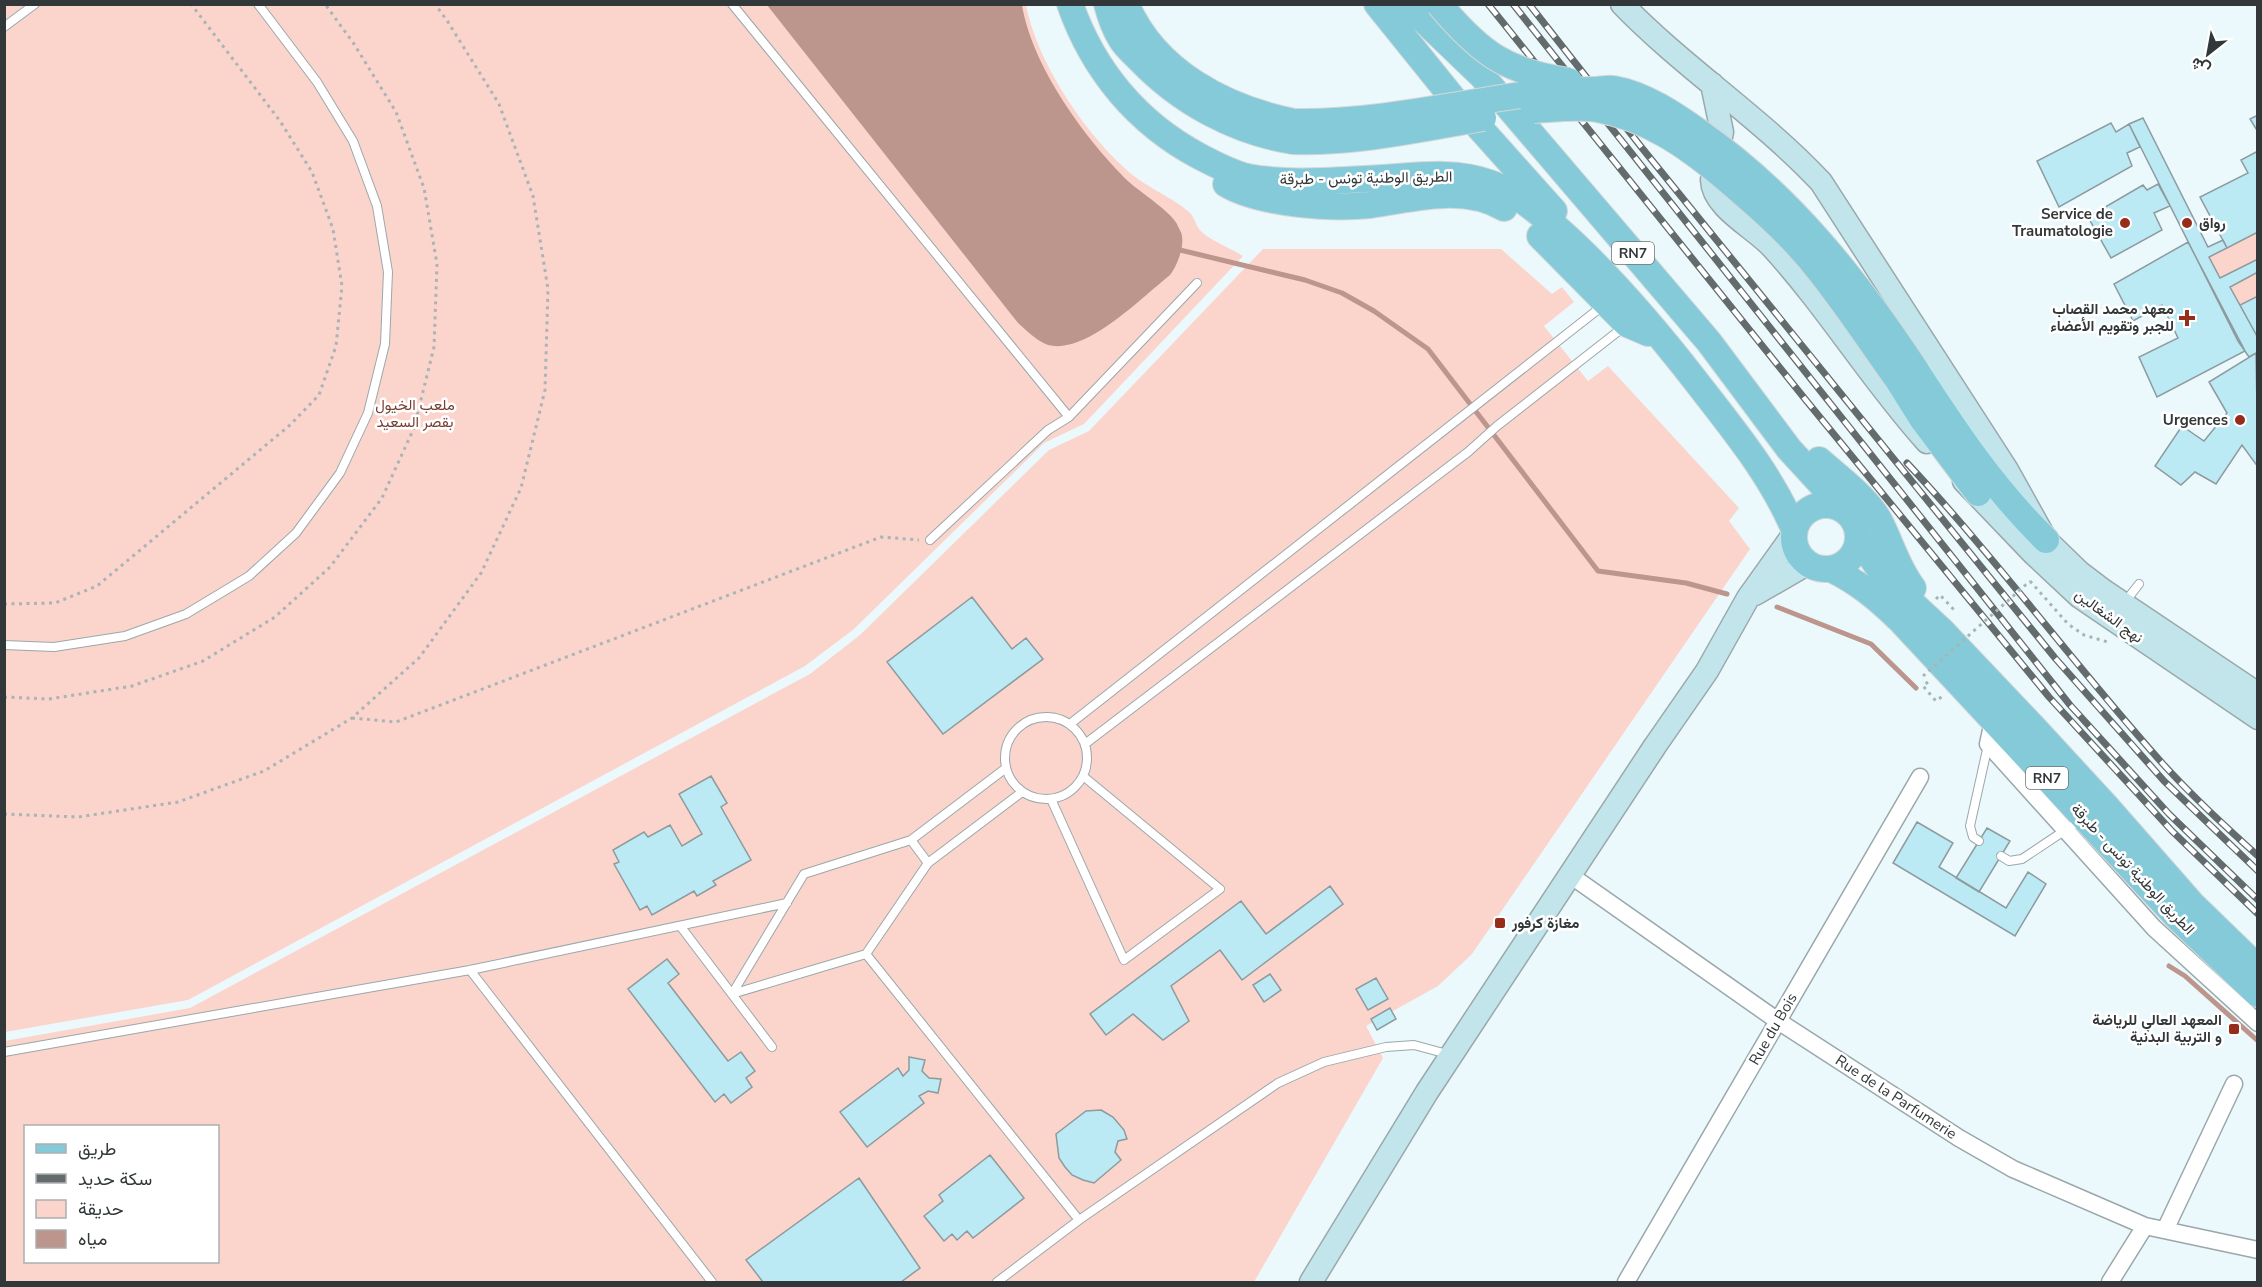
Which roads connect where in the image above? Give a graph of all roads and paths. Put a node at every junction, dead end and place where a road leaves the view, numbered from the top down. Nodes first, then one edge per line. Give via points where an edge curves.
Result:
1 (35, 4) edge
2 (191, 4) edge
3 (258, 4) edge
4 (325, 4) edge
5 (435, 4) edge
6 (732, 4) edge
7 (1070, 4) edge
8 (1096, 4) edge
9 (1107, 4) edge
10 (1126, 4) edge
11 (1377, 4) edge
12 (1407, 4) edge
13 (1439, 4) edge
14 (1622, 4) edge
15 (4, 27) edge
16 (1121, 40) junction
17 (1712, 84) junction
18 (1614, 89) junction
19 (1756, 121) junction
20 (1293, 132) junction
21 (1722, 132) junction
22 (1183, 147) junction
23 (1597, 265) junction
24 (1197, 283) dead end
25 (1605, 304) junction
26 (1627, 324) junction
27 (1663, 340) junction
28 (1906, 375) junction
29 (1759, 406) junction
30 (1069, 417) junction
31 (1978, 494) junction
32 (1847, 512) junction
33 (1794, 532) junction
34 (1858, 538) junction
35 (930, 540) joint
36 (2046, 540) junction
37 (1819, 566) junction
38 (2139, 584) dead end
39 (1748, 598) junction
40 (4, 604) edge
41 (2124, 605) junction
42 (2067, 624) dead end
43 (1941, 630) junction
44 (4, 645) edge
45 (2258, 694) edge
46 (4, 697) edge
47 (1950, 704) dead end
48 (352, 718) junction
49 (2258, 718) edge
50 (1070, 724) junction
51 (1991, 732) junction
52 (1084, 744) junction
53 (1006, 768) junction
54 (1083, 776) junction
55 (1920, 777) dead end
56 (1022, 792) junction
57 (1051, 799) junction
58 (4, 814) edge
59 (2075, 824) junction
60 (911, 840) junction
61 (1979, 841) dead end
62 (2001, 856) dead end
63 (928, 863) junction
64 (1570, 874) junction
65 (787, 903) junction
66 (681, 927) junction
67 (866, 954) junction
68 (2258, 968) edge
69 (470, 970) junction
70 (732, 994) junction
71 (2258, 994) edge
72 (1778, 1021) junction
73 (2258, 1023) edge
74 (772, 1047) dead end
75 (4, 1052) edge
76 (1452, 1055) junction
77 (2234, 1084) dead end
78 (1079, 1220) junction
79 (2145, 1226) junction
80 (2164, 1230) junction
81 (2258, 1250) edge
82 (712, 1282) edge
83 (997, 1282) edge
84 (1311, 1282) edge
85 (1626, 1282) edge
86 (2110, 1282) edge

1 - 15 lane
2 - 40 path via 280,121 312,172 333,229 342,286 336,346 319,395 290,425 97,586 55,603
3 - 44 lane via 317,82 353,141 377,206 388,272 385,344 368,413 334,482 296,533 249,576 186,614 125,636 54,647
4 - 46 path via 396,112 424,188 437,264 434,347 414,428 382,498 330,567 275,617 202,661 132,686 49,699
5 - 48 path via 499,104 533,196 548,290 545,390 521,489 481,573 419,658
6 - 30 lane
7 - 22 main road, الطريق الوطنية تونس - طبرقة / RN7 via 1084,43 1131,107
8 - 16 main road
9 - 16 main road
10 - 20 main road via 1146,40 1172,67 1228,102
11 - 23 main road
12 - 29 main road, RN7 via 1482,76 1710,342
13 - 18 main road, bridge via 1467,36 1507,66 1543,77
14 - 17 street
16 - 20 main road via 1156,77 1193,104 1250,130
17 - 19 street
17 - 21 street
18 - 20 main road, bridge via 1535,93
18 - 28 main road, bridge via 1674,114 1713,141 1780,200 1815,235 1876,310
19 - 21 street
19 - 36 street via 1802,162 1844,214 2007,470
20 - 28 main road, bridge via 1329,142 1543,110 1597,109 1634,119 1692,150 1759,207 1821,272
21 - 31 street, نهج الشغالين via 1712,180 1718,198 1794,270 1915,429
22 - 23 main road, الطريق الوطنية تونس - طبرقة / RN7 via 1245,176 1280,181 1446,174 1472,177 1492,183 1521,200
22 - 25 main road via 1232,188 1273,199 1352,206 1456,194 1492,201 1536,232
23 - 27 main road, الطريق الوطنية تونس - طبرقة / RN7
24 - 30 lane
25 - 26 main road
25 - 50 lane
26 - 27 main road
26 - 52 lane via 1468,452
27 - 33 main road, الطريق الوطنية تونس - طبرقة / RN7 via 1761,466 1783,503
28 - 31 main road via 1923,420
28 - 36 main road via 1996,487
29 - 32 main road, RN7 via 1789,449
29 - 43 main road, RN7 via 1866,502 1879,519 1894,558
30 - 35 lane via 1048,430
31 - 49 street, نهج الشغالين via 2080,597
32 - 33 main road via 1837,506 1820,505 1802,515
32 - 34 main road, RN7 via 1854,520
33 - 37 main road, RN7 via 1799,555
33 - 39 street
34 - 37 main road via 1849,561
34 - 43 main road, الطريق الوطنية تونس - طبرقة / RN7 via 1885,575
35 - 48 path via 881,537 396,722
36 - 41 street via 2079,572
37 - 39 street
37 - 51 main road, الطريق الوطنية تونس - طبرقة / RN7 via 1855,581 1873,594
38 - 41 lane
39 - 64 street via 1707,671
41 - 45 street
42 - 47 path, bridge via 2030,581 1923,676 1928,681 1923,686 1936,701 1942,695
43 - 68 main road, الطريق الوطنية تونس - طبرقة / RN7 via 2192,904
48 - 58 path via 264,771 178,802 78,817
50 - 52 lane
50 - 53 lane via 1043,717 1027,722 1014,732 1007,745
51 - 59 main road, الطريق الوطنية تونس - طبرقة / RN7
51 - 61 lane via 1970,826 1973,837
52 - 54 lane via 1087,759
53 - 56 lane
53 - 60 lane
54 - 57 lane via 1074,788
54 - 57 lane via 1220,890 1124,960
55 - 72 street, Rue du Bois
56 - 57 lane
56 - 63 lane
59 - 62 lane via 2022,859 2009,861
59 - 71 main road, الطريق الوطنية تونس - طبرقة / RN7
59 - 73 street via 2154,928
60 - 63 lane
60 - 65 lane via 804,874
63 - 67 lane
64 - 72 street, Rue de la Parfumerie
64 - 76 street
65 - 66 lane
65 - 70 lane
66 - 69 lane
66 - 70 lane
67 - 70 lane
67 - 78 lane
69 - 75 lane
69 - 82 lane
70 - 74 lane
72 - 79 street, Rue de la Parfumerie via 2013,1169
72 - 85 street, Rue du Bois
76 - 78 lane via 1414,1045 1386,1047 1324,1062 1278,1083
76 - 84 street
77 - 80 street
78 - 83 lane
79 - 80 street, Rue de la Parfumerie
79 - 86 street
80 - 81 street, Rue de la Parfumerie

